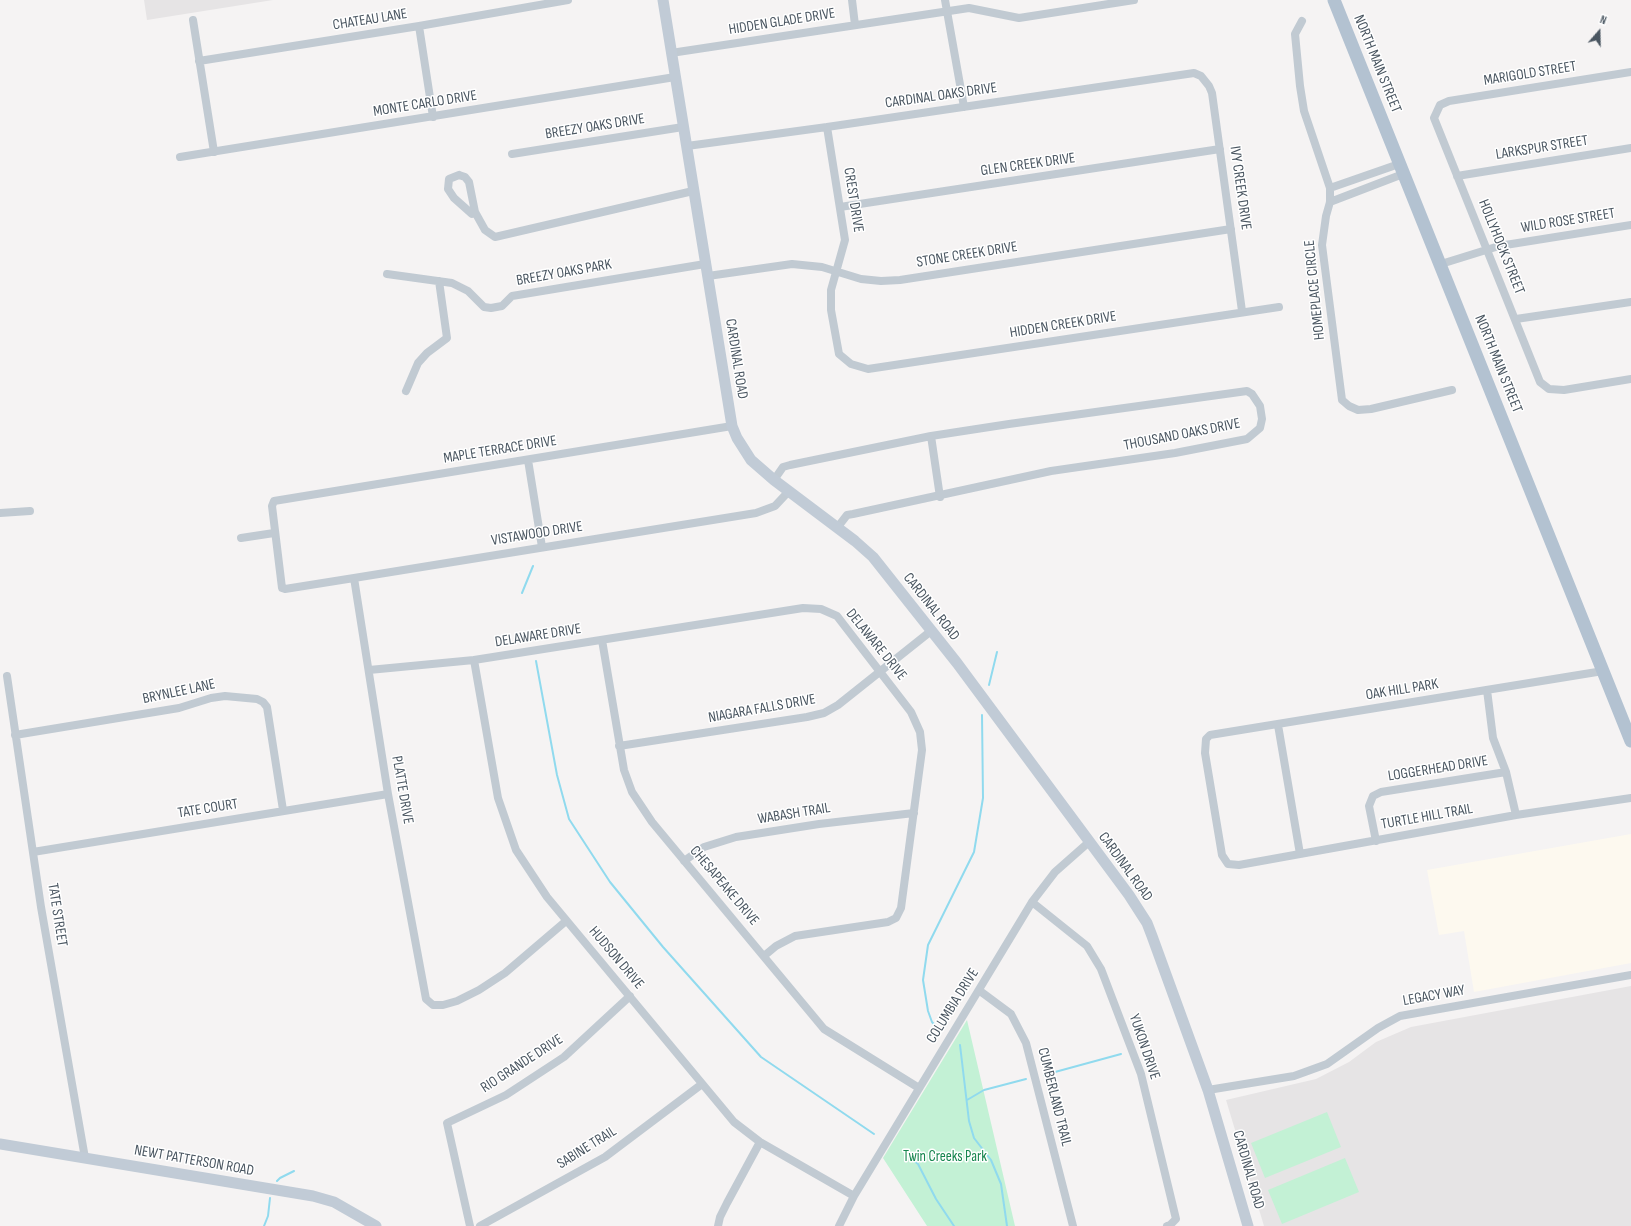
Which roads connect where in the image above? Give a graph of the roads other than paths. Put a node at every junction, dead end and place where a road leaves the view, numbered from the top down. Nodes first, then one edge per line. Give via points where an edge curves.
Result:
1 (568, 0) edge
2 (663, 0) edge
3 (852, 0) edge
4 (945, 0) edge
5 (1134, 0) edge
6 (1334, 0) edge
7 (1091, 3) edge
8 (947, 11) junction
9 (193, 20) dead end
10 (1302, 21) dead end
11 (855, 25) junction
12 (419, 26) junction
13 (671, 53) junction
14 (199, 61) junction
15 (1631, 72) edge
16 (1198, 75) joint
17 (675, 77) junction
18 (964, 107) junction
19 (1436, 109) joint
20 (433, 117) junction
21 (683, 127) junction
22 (827, 127) junction
23 (687, 146) junction
24 (1631, 148) edge
25 (1220, 149) junction
26 (214, 152) junction
27 (512, 154) dead end
28 (180, 157) dead end
29 (1401, 169) junction
30 (1457, 176) junction
31 (1362, 178) junction
32 (1330, 188) junction
33 (1366, 189) junction
34 (693, 191) junction
35 (1330, 202) junction
36 (840, 207) junction
37 (475, 212) junction
38 (1631, 225) edge
39 (1232, 229) junction
40 (1486, 250) junction
41 (705, 264) junction
42 (1440, 264) junction
43 (837, 272) junction
44 (387, 274) dead end
45 (708, 276) junction
46 (439, 281) junction
47 (1631, 302) edge
48 (1279, 307) dead end
49 (1242, 311) junction
50 (1516, 319) junction
51 (851, 364) joint
52 (1631, 379) edge
53 (1452, 390) dead end
54 (406, 391) dead end
55 (732, 426) junction
56 (931, 436) junction
57 (528, 460) junction
58 (774, 480) junction
59 (789, 491) junction
60 (940, 496) junction
61 (30, 511) dead end
62 (0, 513) edge
63 (837, 528) junction
64 (274, 533) junction
65 (241, 538) dead end
66 (542, 547) junction
67 (354, 578) junction
68 (931, 631) junction
69 (602, 640) junction
70 (474, 660) junction
71 (369, 670) junction
72 (880, 670) junction
73 (1603, 671) junction
74 (7, 676) dead end
75 (1487, 690) junction
76 (1278, 725) junction
77 (15, 735) junction
78 (1631, 741) edge
79 (619, 746) junction
80 (1506, 772) junction
81 (388, 794) junction
82 (1631, 798) edge
83 (283, 810) junction
84 (914, 813) junction
85 (1516, 815) junction
86 (1376, 840) junction
87 (1089, 842) junction
88 (32, 852) junction
89 (1300, 854) junction
90 (684, 860) junction
91 (1228, 864) joint
92 (1032, 902) junction
93 (566, 921) junction
94 (764, 956) junction
95 (1631, 975) edge
96 (980, 991) junction
97 (630, 996) junction
98 (702, 1084) junction
99 (919, 1088) junction
100 (1208, 1090) junction
101 (760, 1142) junction
102 (0, 1144) edge
103 (85, 1158) junction
104 (854, 1196) junction
105 (376, 1226) edge
106 (470, 1226) edge
107 (480, 1226) edge
108 (718, 1226) edge
109 (839, 1226) edge
110 (1073, 1226) edge
111 (1167, 1226) edge
112 (1248, 1226) edge

1 - 12 street, CHATEAU LANE
2 - 13 street, CARDINAL ROAD
3 - 11 street
4 - 8 street
5 - 7 street, HIDDEN GLADE DRIVE
6 - 29 main road, NORTH MAIN STREET
7 - 8 street, HIDDEN GLADE DRIVE via 1019,18 969,8
8 - 11 street, HIDDEN GLADE DRIVE
8 - 18 street
9 - 14 street
10 - 32 street, HOMEPLACE CIRCLE via 1295,34 1304,111
11 - 13 street, HIDDEN GLADE DRIVE
12 - 14 street, CHATEAU LANE
12 - 20 street
13 - 17 street, CARDINAL ROAD
14 - 26 street
15 - 19 street, MARIGOLD STREET via 1449,101
16 - 18 street, CARDINAL OAKS DRIVE via 1189,74
16 - 25 street, IVY CREEK DRIVE via 1212,93
17 - 20 street, MONTE CARLO DRIVE
17 - 21 street, CARDINAL ROAD
18 - 22 street, CARDINAL OAKS DRIVE
19 - 30 street, HOLLYHOCK STREET via 1434,118
20 - 26 street, MONTE CARLO DRIVE
21 - 23 street, CARDINAL ROAD
21 - 27 street, BREEZY OAKS DRIVE
22 - 23 street, CARDINAL OAKS DRIVE
22 - 36 street, CREST DRIVE
23 - 34 street, CARDINAL ROAD
24 - 30 street, LARKSPUR STREET
25 - 36 street, GLEN CREEK DRIVE
25 - 39 street, IVY CREEK DRIVE
26 - 28 street, MONTE CARLO DRIVE
29 - 31 street
29 - 33 street
29 - 42 main road, NORTH MAIN STREET
30 - 40 street, HOLLYHOCK STREET
31 - 32 street
31 - 33 street
32 - 35 street, HOMEPLACE CIRCLE
33 - 35 street
34 - 37 street via 495,237 485,230
34 - 41 street, CARDINAL ROAD
35 - 53 street, HOMEPLACE CIRCLE via 1322,245 1342,400 1358,410 1371,409
36 - 43 street, CREST DRIVE via 845,240
37 - 37 street via 472,214 465,209 450,193 447,182 452,176 460,175 467,180
38 - 40 street, WILD ROSE STREET
39 - 43 street, STONE CREEK DRIVE via 900,280 861,279
39 - 49 street, IVY CREEK DRIVE
40 - 42 street, WILD ROSE STREET
40 - 50 street, HOLLYHOCK STREET
41 - 45 street, CARDINAL ROAD
41 - 46 street, BREEZY OAKS PARK via 512,296 502,306 491,308 480,304 461,287
42 - 73 main road, NORTH MAIN STREET
43 - 45 street, STONE CREEK DRIVE via 808,264 792,264
43 - 51 street, CREST DRIVE via 831,290 831,310 839,354
44 - 46 street, BREEZY OAKS PARK
45 - 55 street, CARDINAL ROAD
46 - 54 street via 447,338 418,363
47 - 50 street
48 - 49 street, HIDDEN CREEK DRIVE
49 - 51 street, HIDDEN CREEK DRIVE via 868,369
50 - 52 street, HOLLYHOCK STREET via 1540,382 1549,389 1564,390
55 - 57 street, MAPLE TERRACE DRIVE
55 - 58 street, CARDINAL ROAD via 743,450
56 - 58 street, THOUSAND OAKS DRIVE via 790,465 783,467
56 - 60 street
56 - 60 street, THOUSAND OAKS DRIVE via 1247,391 1260,406 1262,419 1260,428 1247,439 1175,453 1051,471
57 - 64 street, MAPLE TERRACE DRIVE via 273,502
57 - 66 street
58 - 59 street, CARDINAL ROAD
59 - 63 street, CARDINAL ROAD
59 - 66 street, VISTAWOOD DRIVE via 775,506 756,513
60 - 63 street, THOUSAND OAKS DRIVE via 847,515
61 - 62 street
63 - 68 street, CARDINAL ROAD via 873,558
64 - 65 street
64 - 67 street, VISTAWOOD DRIVE via 283,588
66 - 67 street, VISTAWOOD DRIVE
67 - 71 street, PLATTE DRIVE
68 - 72 street, NIAGARA FALLS DRIVE
68 - 87 street, CARDINAL ROAD
69 - 70 street, DELAWARE DRIVE
69 - 72 street, DELAWARE DRIVE via 817,608 836,616
69 - 79 street, CHESAPEAKE DRIVE
70 - 71 street, DELAWARE DRIVE
70 - 93 street, HUDSON DRIVE via 498,798 506,825 516,850 530,874
71 - 81 street, PLATTE DRIVE
72 - 79 street, NIAGARA FALLS DRIVE via 838,705 807,717
72 - 84 street, DELAWARE DRIVE via 911,712 920,732 922,750
73 - 75 street, OAK HILL PARK
73 - 78 main road, NORTH MAIN STREET
74 - 77 street, TATE STREET
75 - 76 street, OAK HILL PARK
75 - 80 street via 1492,738
76 - 89 street
76 - 91 street, OAK HILL PARK via 1210,735 1206,738 1205,753 1221,847
77 - 83 street, BRYNLEE LANE via 179,708 211,698 225,696 257,699 267,707
77 - 88 street, TATE STREET
79 - 90 street, CHESAPEAKE DRIVE via 632,792 652,822
80 - 85 street
80 - 86 street, LOGGERHEAD DRIVE via 1381,792 1373,796 1369,806
81 - 83 street, TATE COURT
81 - 93 street, PLATTE DRIVE via 426,999 430,1003 450,1003 479,990 506,973
82 - 85 street, TURTLE HILL TRAIL
83 - 88 street, TATE COURT
84 - 90 street, WABASH TRAIL via 736,837 704,846
84 - 94 street, DELAWARE DRIVE via 901,908 896,918 888,922 795,936
85 - 86 street, TURTLE HILL TRAIL
86 - 89 street, TURTLE HILL TRAIL
87 - 92 street, COLUMBIA DRIVE via 1055,872
87 - 100 street, CARDINAL ROAD via 1129,895 1146,923
88 - 103 street, TATE STREET
89 - 91 street, TURTLE HILL TRAIL via 1239,866
90 - 94 street, CHESAPEAKE DRIVE
92 - 96 street, COLUMBIA DRIVE
92 - 111 street, YUKON DRIVE via 1087,946 1101,969 1141,1074 1176,1219
93 - 97 street, HUDSON DRIVE
94 - 99 street, CHESAPEAKE DRIVE via 824,1029
95 - 100 street, LEGACY WAY via 1400,1016 1378,1028 1327,1064 1294,1076
96 - 99 street, COLUMBIA DRIVE
96 - 110 street, CUMBERLAND TRAIL via 1011,1014 1026,1043
97 - 98 street, HUDSON DRIVE
97 - 106 street, RIO GRANDE DRIVE via 564,1057 506,1095 447,1123
98 - 101 street, HUDSON DRIVE via 734,1122
98 - 107 street, SABINE TRAIL via 605,1156
99 - 104 street, COLUMBIA DRIVE
100 - 112 street, CARDINAL ROAD
101 - 104 street, HUDSON DRIVE
101 - 108 street via 726,1203
102 - 103 street, NEWT PATTERSON ROAD
103 - 105 street, NEWT PATTERSON ROAD via 313,1196 334,1202
104 - 109 street, COLUMBIA DRIVE

